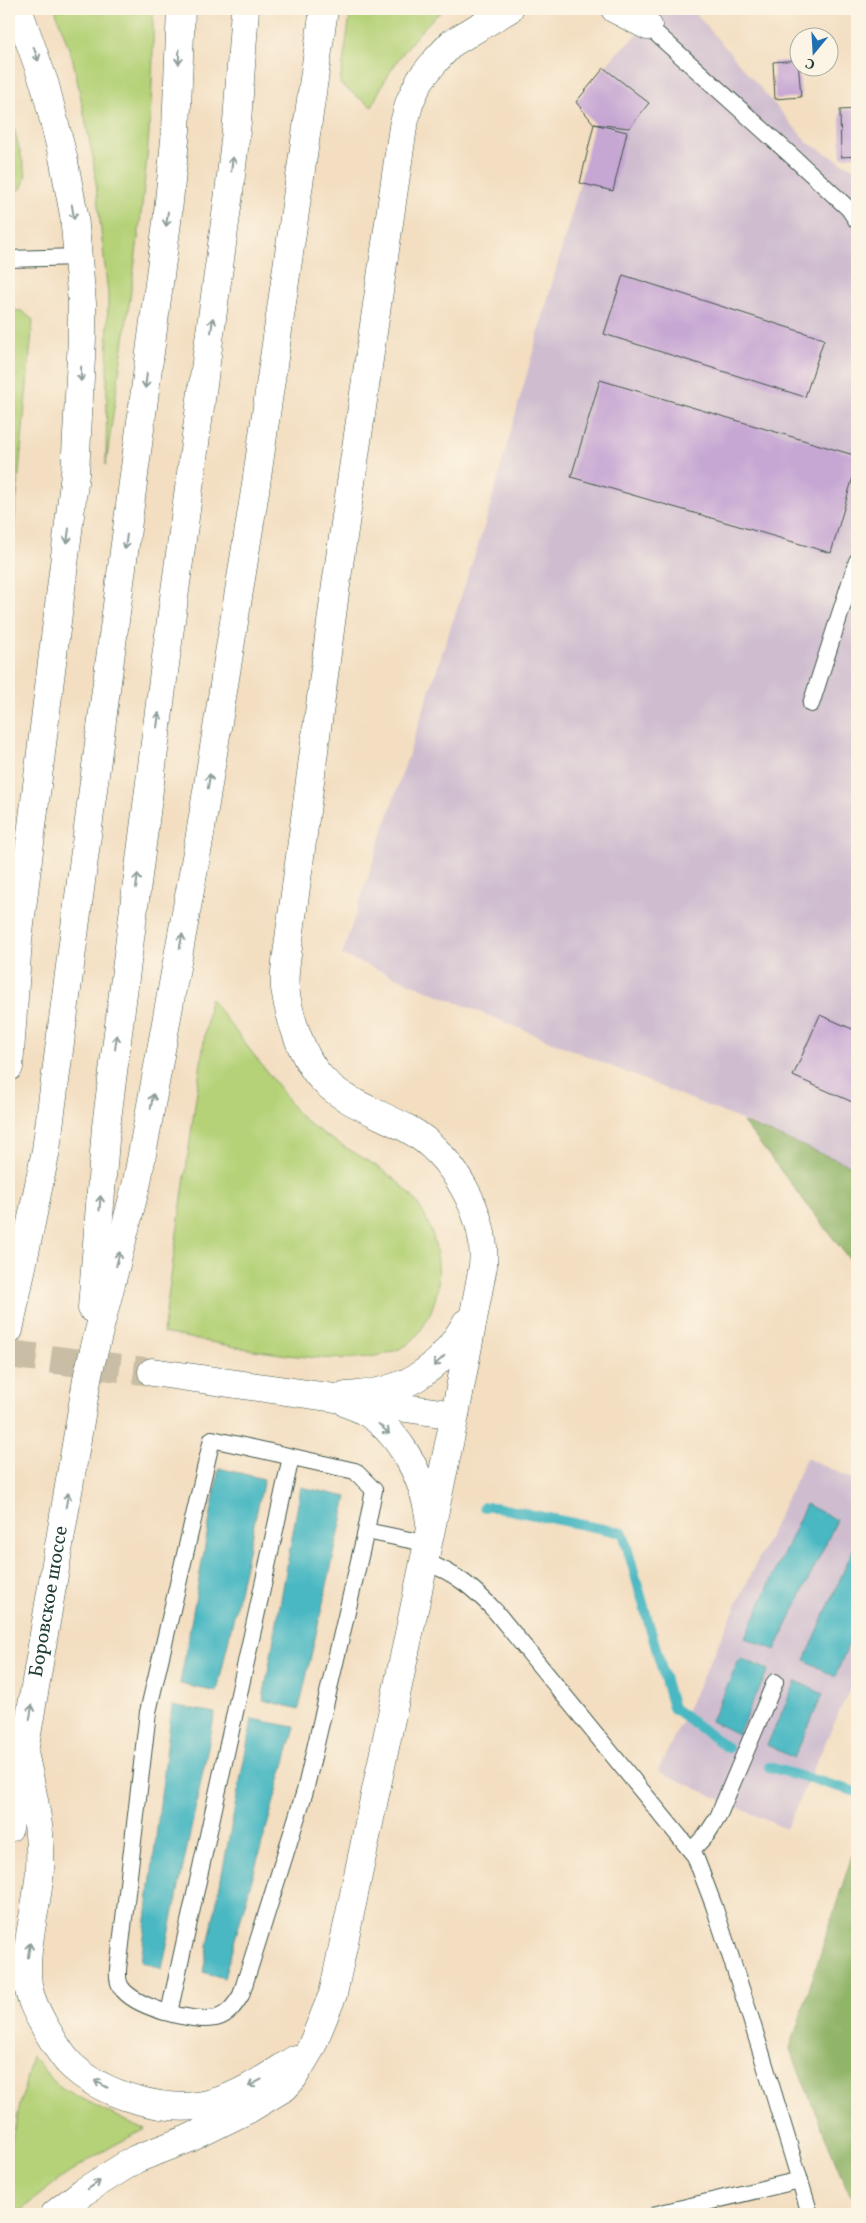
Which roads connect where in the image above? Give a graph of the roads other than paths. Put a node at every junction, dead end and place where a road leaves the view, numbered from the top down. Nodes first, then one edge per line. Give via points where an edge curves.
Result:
1 (18, 9) edge
2 (181, 9) edge
3 (245, 9) edge
4 (324, 9) edge
5 (509, 9) edge
6 (615, 9) edge
7 (648, 26) joint
8 (857, 220) edge
9 (78, 257) junction
10 (9, 259) edge
11 (857, 561) edge
12 (811, 704) dead end
13 (9, 1067) edge
14 (475, 1306) junction
15 (9, 1330) edge
16 (152, 1372) tunnel mouth
17 (88, 1374) junction
18 (327, 1398) junction
19 (455, 1415) junction
20 (291, 1457) junction
21 (366, 1531) junction
22 (428, 1545) junction
23 (775, 1682) dead end
24 (24, 1752) junction
25 (9, 1828) edge
26 (691, 1851) junction
27 (169, 2013) junction
28 (312, 2048) junction
29 (800, 2180) junction
30 (54, 2214) edge
31 (657, 2214) edge
32 (810, 2214) edge

1 -> 9 main road via 38,63 58,134 74,215
2 -> 15 main road via 176,130 168,213 81,891 43,1169
17 -> 3 main road via 106,1127 206,373 237,122
17 -> 4 main road via 137,1182 200,841
5 - 14 main road via 452,43 437,59 420,80 403,126 335,595 285,988 304,1051 322,1079 345,1097 422,1138 445,1161 465,1190 479,1221 485,1250
6 - 7 main road
7 - 8 lane via 793,157
9 - 10 lane
9 -> 13 main road via 82,338 76,474 18,941
11 - 12 lane
14 -> 18 main road via 449,1352 418,1377 384,1391
14 - 19 main road
16 - 18 main road
24 -> 17 main road, Боровское шоссе
18 - 19 main road
18 -> 22 main road via 364,1411 401,1448 418,1481
19 - 22 main road
20 - 21 lane via 355,1471 374,1490
20 - 27 lane
20 - 27 lane via 212,1439 148,1712 118,1972 119,1985 129,1998
21 - 22 lane
21 - 27 lane via 305,1791 241,1995 233,2008 217,2018
22 - 26 lane via 445,1570 476,1591 496,1612
22 - 28 main road via 333,1994
23 - 26 lane via 718,1817
24 - 25 main road, Боровское шоссе
28 -> 24 main road via 240,2091 196,2106 166,2105 125,2096 69,2063 38,2015 28,1985 28,1962 39,1887 40,1842
26 - 29 lane via 714,1906
30 -> 28 main road via 136,2159 196,2135 285,2087
29 - 31 lane
29 - 32 lane

